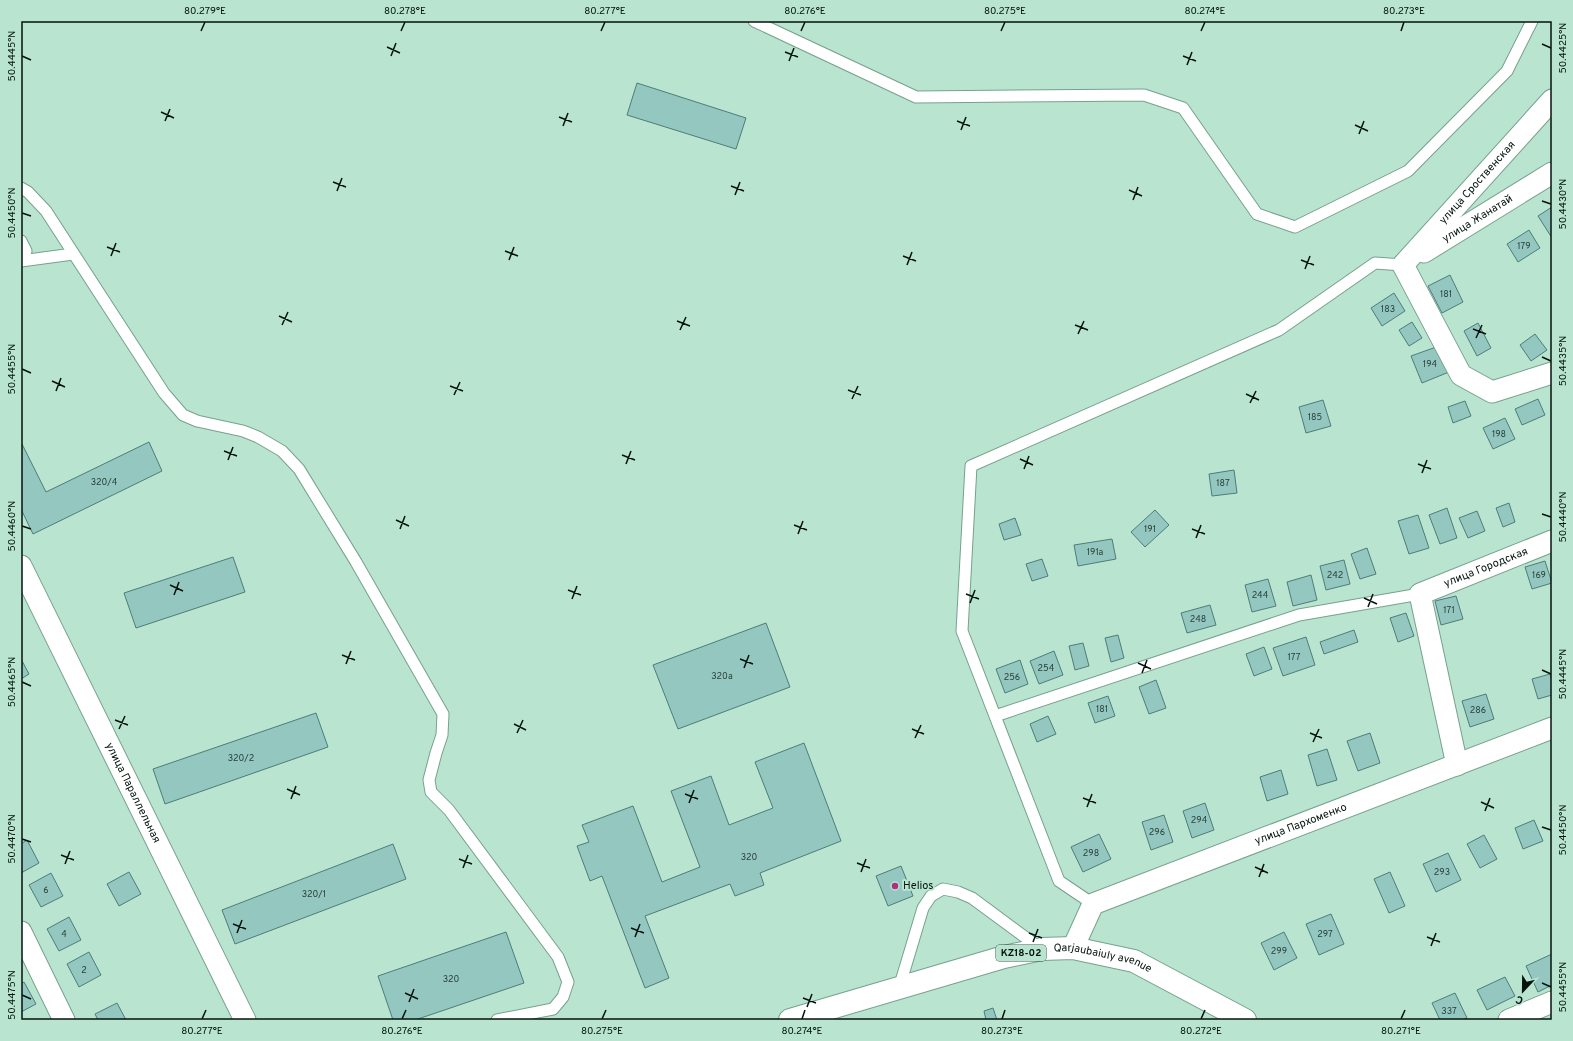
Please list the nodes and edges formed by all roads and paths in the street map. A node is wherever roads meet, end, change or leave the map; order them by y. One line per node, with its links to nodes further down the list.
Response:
1 (754, 21): 2 (lane)
2 (1532, 21)
3 (1552, 100): 8 (street, улица Сроственская)
4 (1552, 173): 8 (street, улица Жанатай)
5 (21, 188): 7 (lane)
6 (21, 241): 7 (lane)
7 (73, 254): 25 (lane)
8 (1403, 265): 9 (street); 14 (lane)
9 (1552, 373)
10 (1552, 541): 13 (street, улица Городская)
11 (21, 566): 12 (street, улица Параллельная)
12 (27, 592): 24 (street, улица Параллельная)
13 (1420, 594): 14 (lane); 16 (street)
14 (995, 716): 17 (lane)
15 (1552, 728): 16 (street, улица Пархоменко)
16 (1457, 765): 17 (street, улица Пархоменко)
17 (1094, 904): 19 (street)
18 (21, 932): 23 (street)
19 (1073, 948): 20 (highway, Qarjaubaiuly avenue / KZ18-02); 27 (highway, Qarjaubaiuly avenue / KZ18-02)
20 (1042, 949): 21 (highway, Qarjaubaiuly avenue / KZ18-02); 21 (lane)
21 (899, 988): 26 (highway, Qarjaubaiuly avenue / KZ18-02)
22 (1552, 1002): 28 (street)
23 (64, 1020)
24 (245, 1020)
25 (497, 1020)
26 (790, 1020)
27 (1245, 1020)
28 (1509, 1020)

